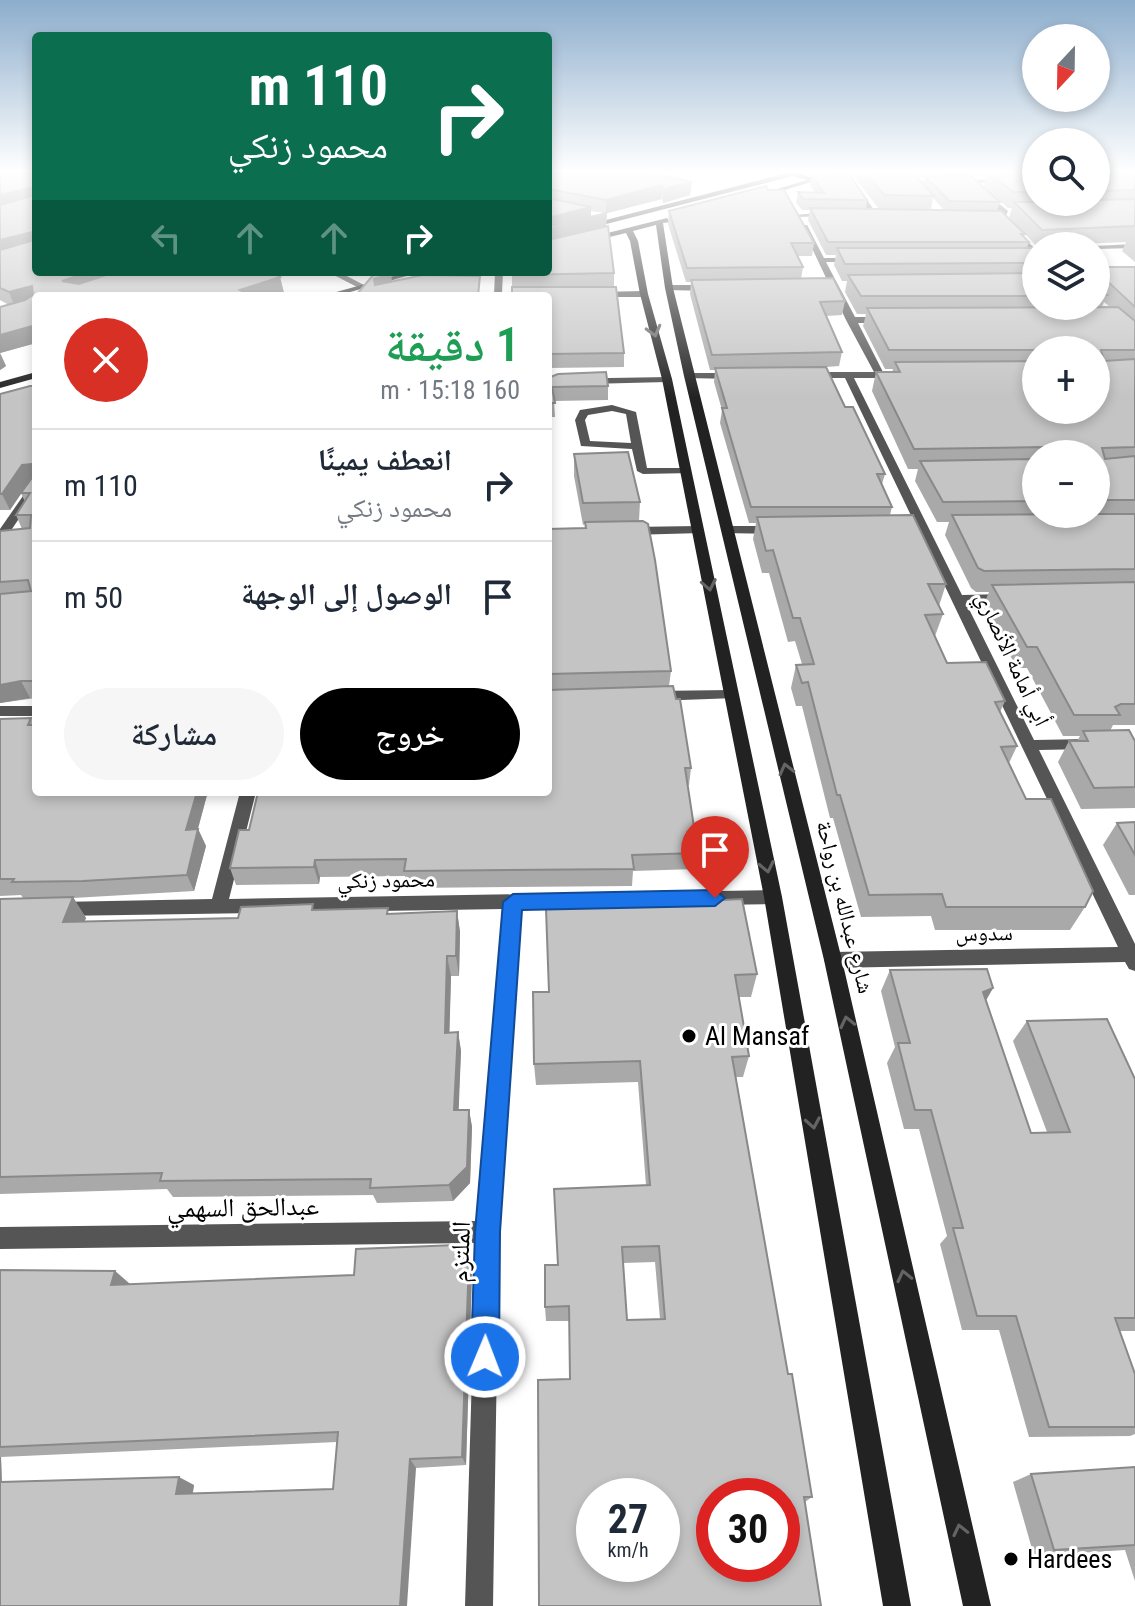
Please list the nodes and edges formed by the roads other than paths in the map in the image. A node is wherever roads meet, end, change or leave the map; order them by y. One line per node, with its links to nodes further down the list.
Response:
1 (630, 248): 17 (street)
2 (666, 248): 11 (street, شارع عبدالله بن رواحة)
3 (815, 248): 4 (street)
4 (821, 260): 5 (street); 14 (street)
5 (867, 260)
6 (341, 276): 10 (street)
7 (401, 276): 10 (street)
8 (453, 276): 9 (street)
9 (424, 284)
10 (362, 286): 16 (street)
11 (669, 288): 12 (street); 27 (street, شارع عبدالله بن رواحة)
12 (714, 288)
13 (819, 288): 14 (street)
14 (834, 288): 15 (street); 19 (street)
15 (849, 288)
16 (340, 292)
17 (644, 294): 18 (street); 28 (street, one-way to 28)
18 (585, 295)
19 (850, 320): 20 (street); 24 (street)
20 (897, 320)
21 (752, 375): 27 (street)
22 (800, 375): 23 (street)
23 (848, 375): 24 (street); 40 (street, أبي أمامة الأنصاري)
24 (880, 375): 25 (street)
25 (911, 375)
26 (32, 376): 30 (street)
27 (689, 376): 35 (street, شارع عبدالله بن رواحة)
28 (667, 379): 29 (street); 32 (street)
29 (552, 382)
30 (0, 385)
31 (638, 446): 31 (street); 32 (street)
32 (687, 471): 34 (street)
33 (32, 491): 38 (street)
34 (698, 530): 37 (street); 41 (street, one-way to 41)
35 (727, 530): 36 (street); 53 (street, شارع عبدالله بن رواحة, one-way to 35)
36 (788, 530)
37 (623, 531)
38 (4, 533)
39 (1024, 598): 40 (street)
40 (960, 599): 46 (street, أبي أمامة الأنصاري)
41 (731, 695): 42 (street); 48 (street, one-way to 48)
42 (640, 697)
43 (0, 711): 44 (street)
44 (32, 711)
45 (1105, 744): 46 (street)
46 (1029, 745): 52 (street, أبي أمامة الأنصاري)
47 (247, 796): 50 (street)
48 (773, 897): 49 (street, محمود زنكي); 57 (street, one-way to 57)
49 (513, 902): 50 (street, محمود زنكي); 54 (street, الملتزم)
50 (219, 906): 51 (street, محمود زنكي)
51 (47, 909)
52 (1134, 957): 53 (street, سدوس)
53 (833, 960): 58 (street, شارع عبدالله بن رواحة, one-way to 53)
54 (488, 1232): 55 (street, عبدالحق السهمي); 56 (street, الملتزم)
55 (0, 1238)
56 (479, 1606)
57 (897, 1606)
58 (977, 1606)

